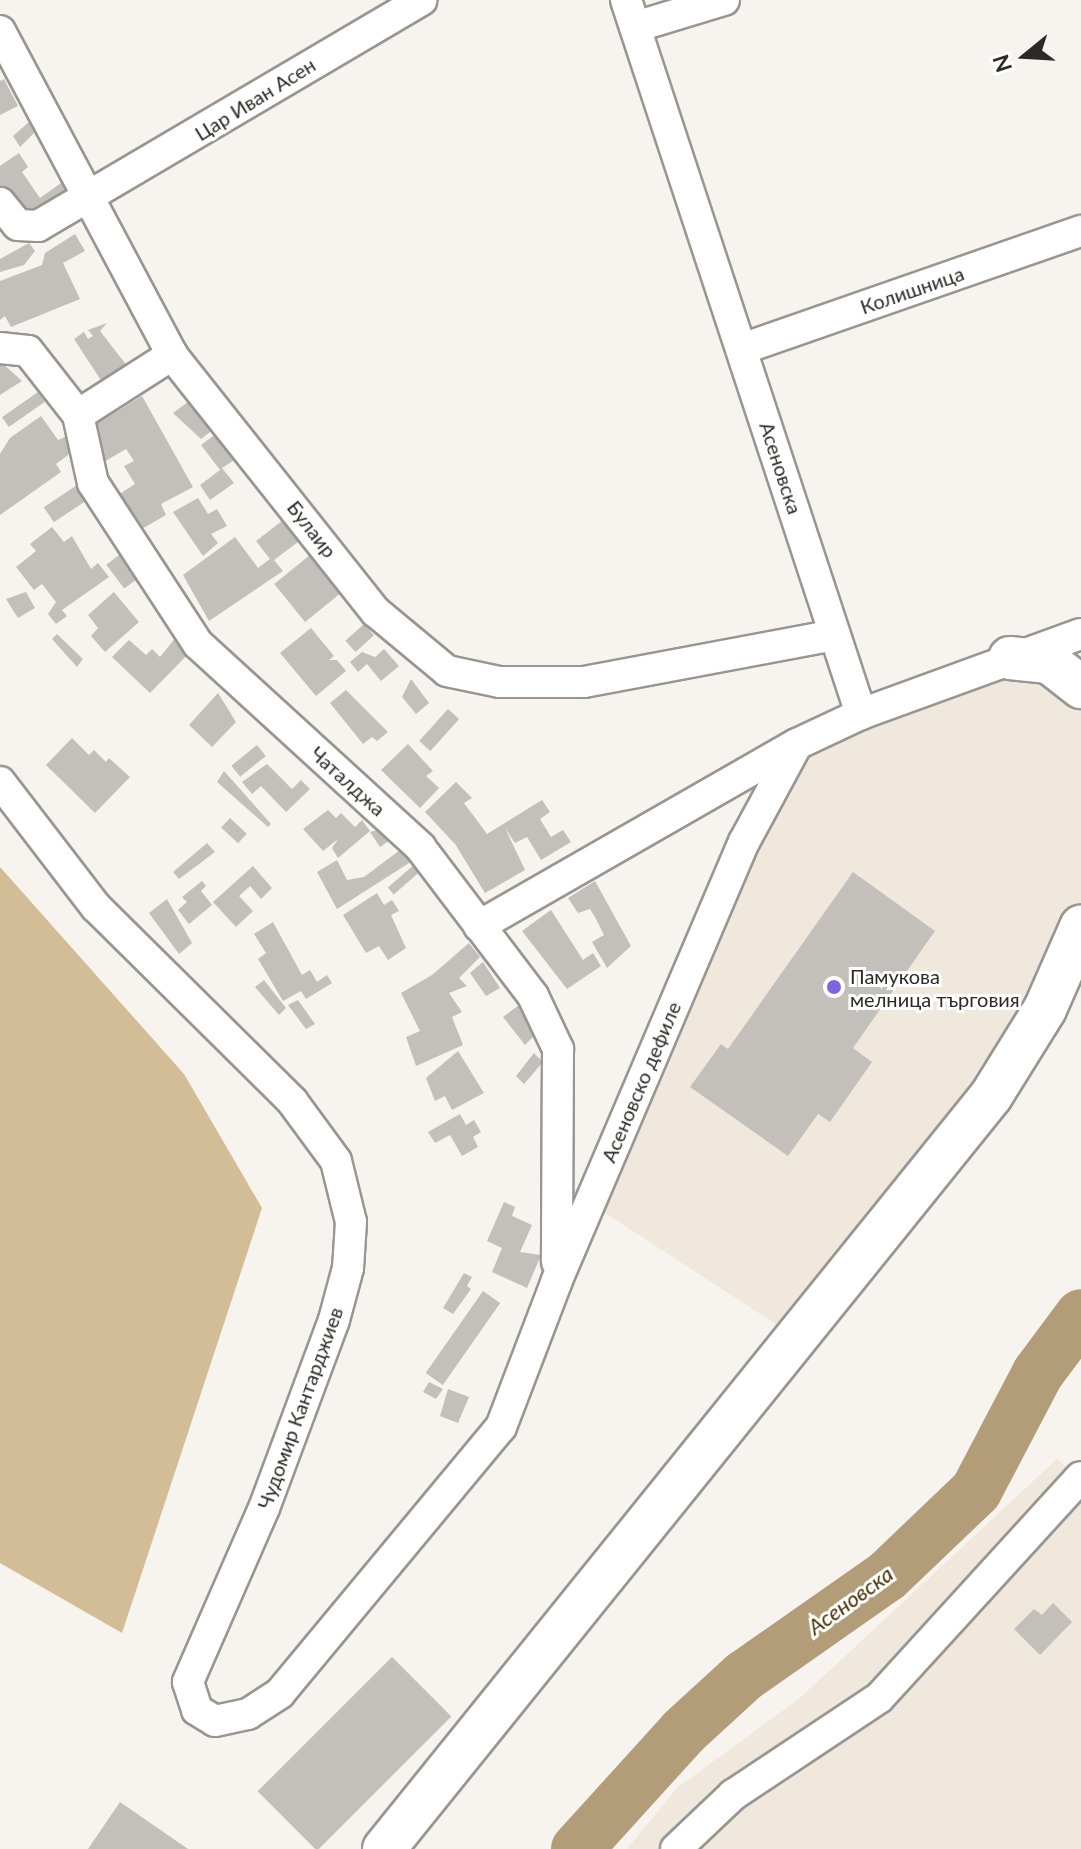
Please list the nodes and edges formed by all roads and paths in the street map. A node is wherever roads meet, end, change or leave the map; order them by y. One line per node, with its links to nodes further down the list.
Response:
1 (421, 0): 5 (street, Цар Иван Асен)
2 (724, 0): 3 (street)
3 (630, 13): 9 (street, Асеновска)
4 (0, 31): 5 (street, Булаир)
5 (90, 200): 6 (street, Цар Иван Асен); 10 (street, Булаир)
6 (0, 203)
7 (1081, 231): 9 (street, Колишница)
8 (0, 348): 11 (street, Чаталджа)
9 (742, 349): 13 (street, Асеновска)
10 (172, 355): 11 (street); 13 (street, Булаир)
11 (78, 415): 19 (street, Чаталджа)
12 (1081, 634): 14 (street)
13 (835, 635): 16 (street, Асеновска)
14 (1010, 658): 15 (main road); 16 (street)
15 (1081, 687)
16 (861, 714): 17 (street)
17 (797, 744): 19 (street); 21 (street, Асеновско дефиле)
18 (0, 782): 22 (street, Чудомир Кантарджиев)
19 (479, 926): 21 (street, Чаталджа)
20 (1081, 927): 24 (main road)
21 (557, 1280): 22 (street, Асеновско дефиле)
22 (501, 1427)
23 (1081, 1477): 25 (street)
24 (384, 1849)
25 (676, 1849)

